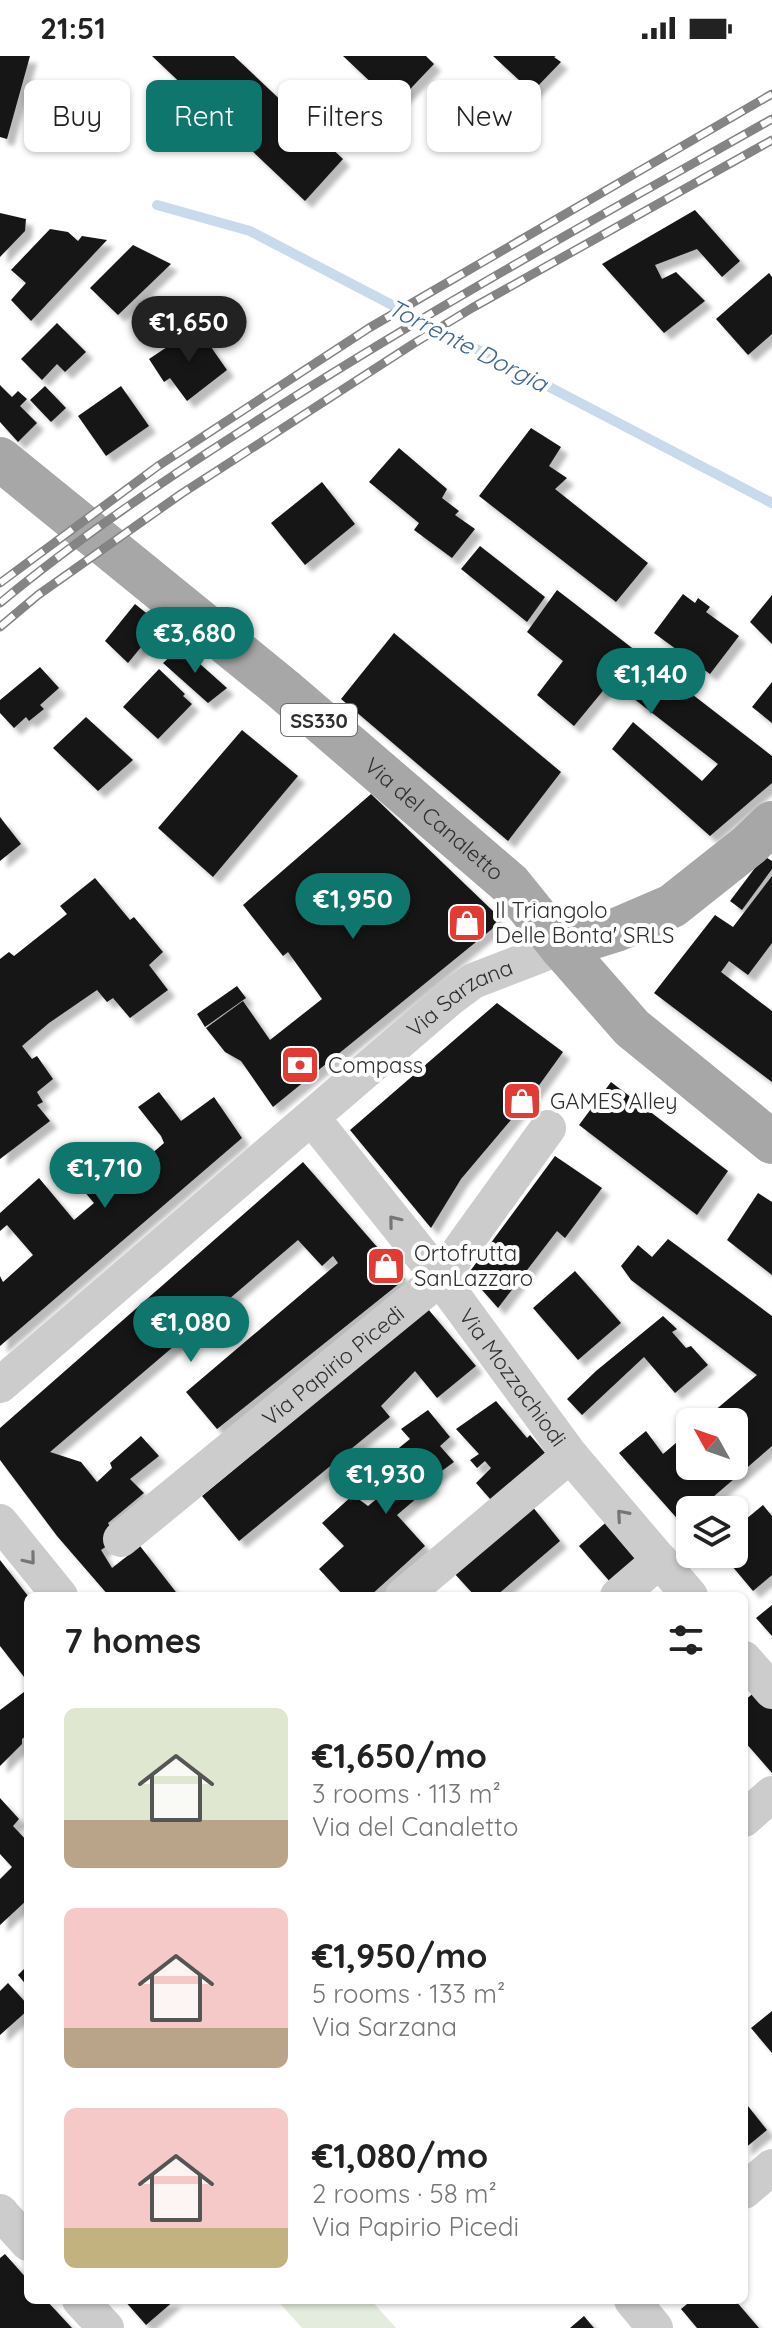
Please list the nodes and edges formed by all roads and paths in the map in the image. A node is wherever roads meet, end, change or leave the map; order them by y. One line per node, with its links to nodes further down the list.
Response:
1 (0, 459): 3 (main road, Via del Canaletto / SS330)
2 (772, 823): 3 (main road, Via Sarzana)
3 (561, 947): 4 (street, Via Sarzana); 6 (main road, Via del Canaletto)
4 (312, 1118): 7 (street, Via Mozzachiodi, one-way to 4); 8 (street, Via Sarzana)
5 (548, 1128): 7 (street, Via Papirio Picedi)
6 (772, 1142)
7 (440, 1278): 9 (street, Via Mozzachiodi); 11 (street, Via Papirio Picedi)
8 (0, 1385)
9 (570, 1455): 12 (street, Via Mozzachiodi, one-way to 9); 14 (street)
10 (0, 1522): 13 (street, one-way to 13)
11 (121, 1539)
12 (660, 1560): 15 (street); 16 (street, Via Mozzachiodi)
13 (57, 1592)
14 (408, 1592)
15 (623, 1592)
16 (687, 1592)
17 (748, 1664): 18 (street)
18 (772, 1691)
19 (772, 1794): 20 (street)
20 (748, 1815)
21 (772, 2167): 22 (street)
22 (748, 2188)
23 (0, 2212): 24 (street)
24 (24, 2239)
25 (84, 2304): 27 (street)
26 (635, 2304): 28 (street)
27 (106, 2328)
28 (655, 2328)

